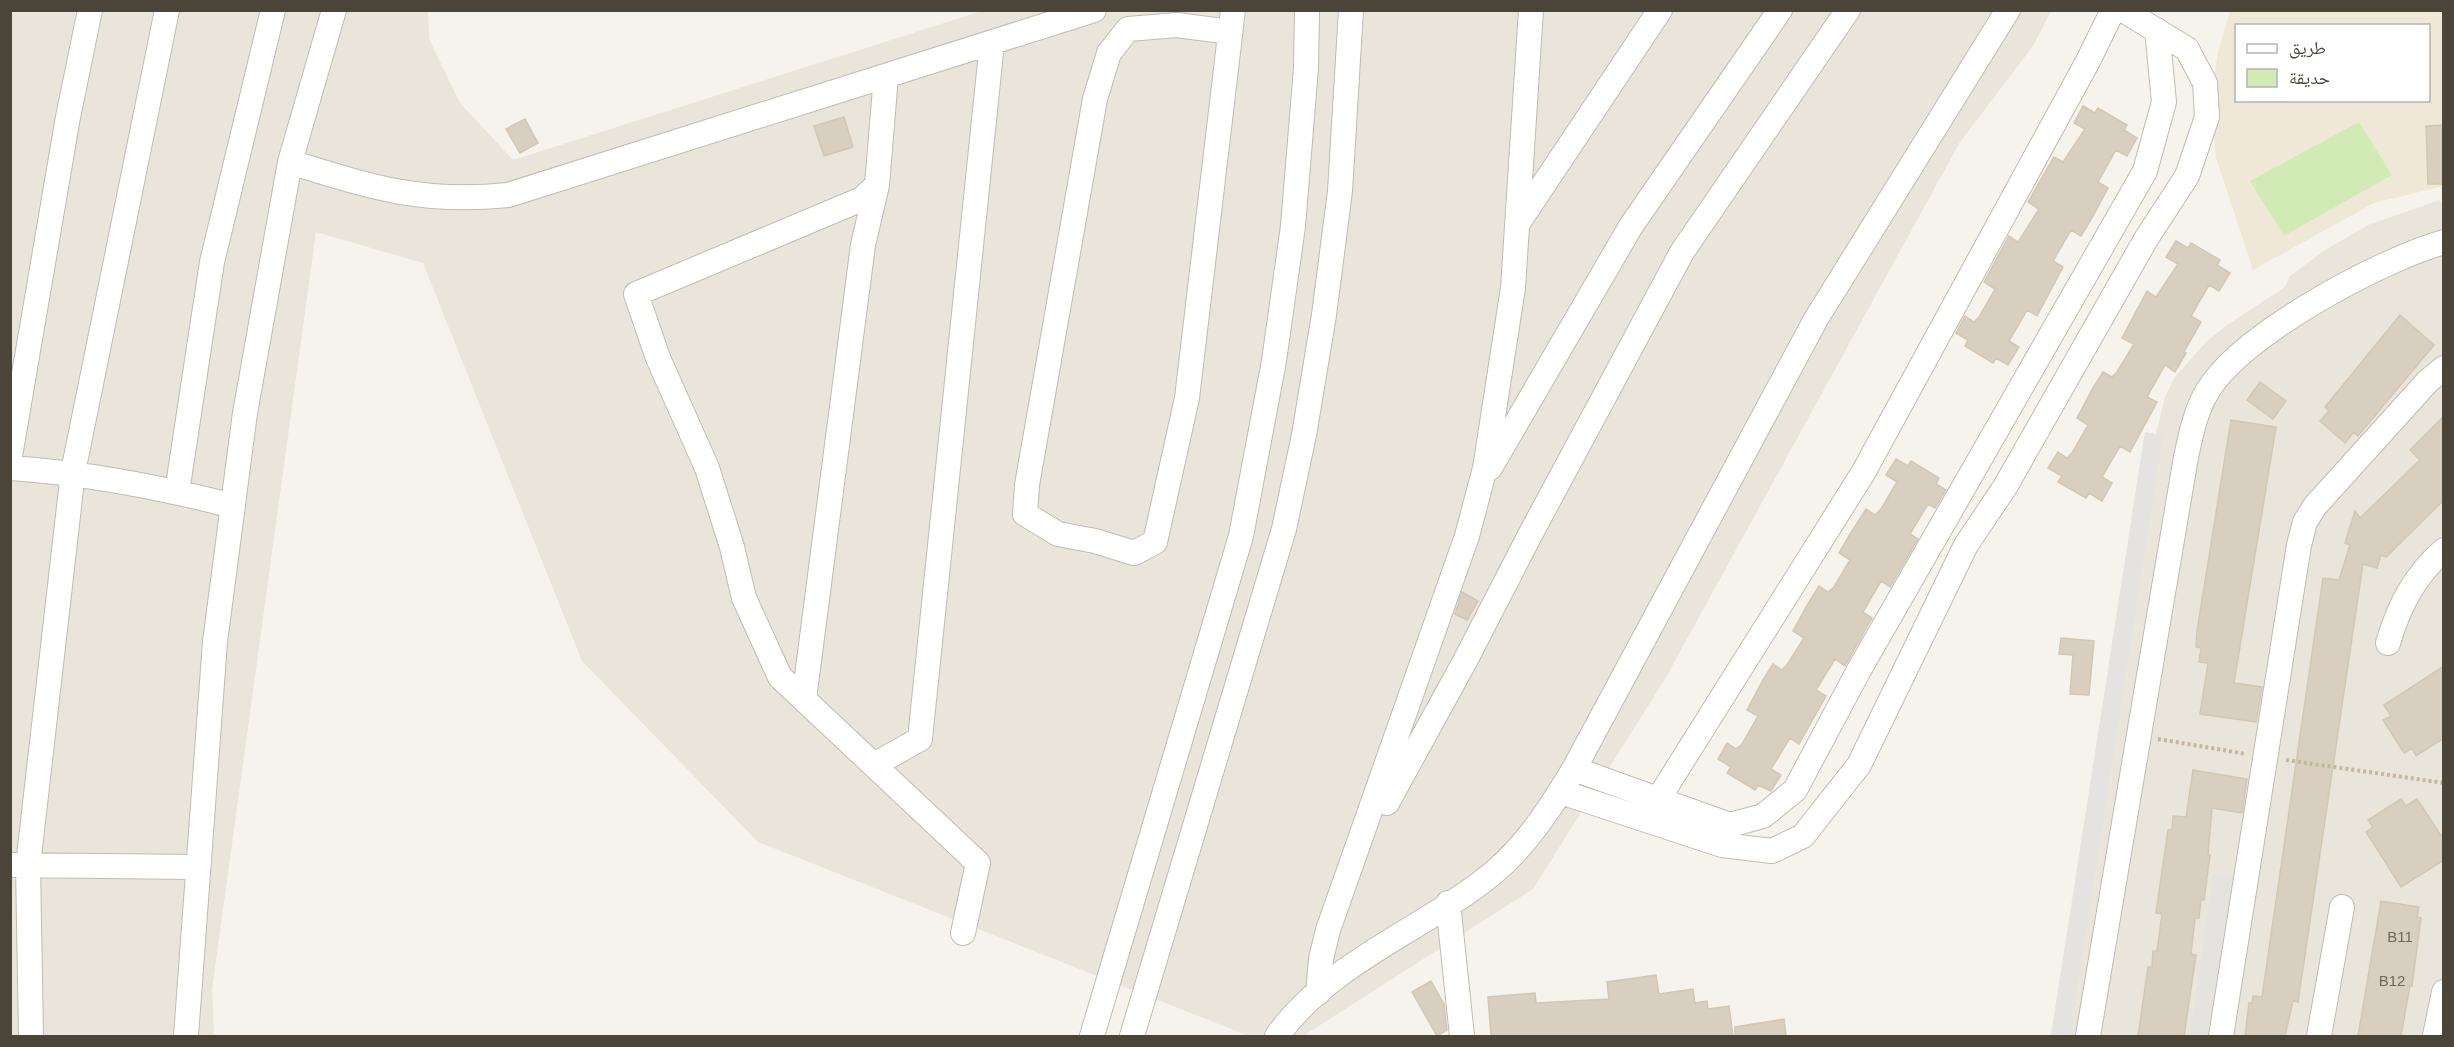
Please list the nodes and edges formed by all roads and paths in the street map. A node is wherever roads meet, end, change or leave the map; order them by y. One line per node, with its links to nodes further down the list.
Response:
1 (90, 10): 24 (street)
2 (167, 10): 26 (street)
3 (273, 10): 28 (street)
4 (334, 10): 19 (street)
5 (1094, 10): 17 (street)
6 (1307, 10): 50 (street)
7 (1351, 10): 51 (street)
8 (1531, 10): 21 (street)
9 (1659, 10): 21 (street)
10 (1780, 10): 27 (street)
11 (1848, 10): 42 (street)
12 (2008, 10): 36 (street)
13 (2113, 10): 39 (street)
14 (2123, 10): 16 (street)
15 (1232, 21): 15 (street)
16 (2157, 30): 38 (street); 39 (street)
17 (992, 43): 18 (street); 35 (street)
18 (886, 76): 19 (street); 20 (street)
19 (290, 162): 29 (street)
20 (877, 185): 32 (street); 32 (street)
21 (1517, 224): 27 (street)
22 (2444, 242): 33 (street)
23 (2444, 368): 34 (street)
24 (10, 456)
25 (10, 468): 26 (street)
26 (73, 472): 28 (street); 40 (street)
27 (1480, 486): 42 (street)
28 (177, 492): 29 (street)
29 (233, 506): 41 (street)
30 (2444, 550): 31 (street)
31 (2388, 643)
32 (804, 699): 35 (street)
33 (2137, 735): 34 (path); 54 (street)
34 (2266, 757): 37 (path); 55 (street)
35 (874, 765): 45 (street)
36 (1574, 770): 38 (street); 39 (street)
37 (2444, 783)
38 (1561, 792): 43 (street)
39 (1658, 801)
40 (19, 865): 41 (street); 48 (street)
41 (197, 867): 49 (street)
42 (1347, 878): 47 (street)
43 (1448, 903): 47 (street); 53 (street)
44 (2342, 907): 56 (street)
45 (963, 933)
46 (2444, 992): 57 (street)
47 (1318, 993): 52 (street)
48 (31, 1036)
49 (186, 1036)
50 (1092, 1036)
51 (1132, 1036)
52 (1277, 1036)
53 (1462, 1036)
54 (2088, 1036)
55 (2221, 1036)
56 (2319, 1036)
57 (2435, 1036)

